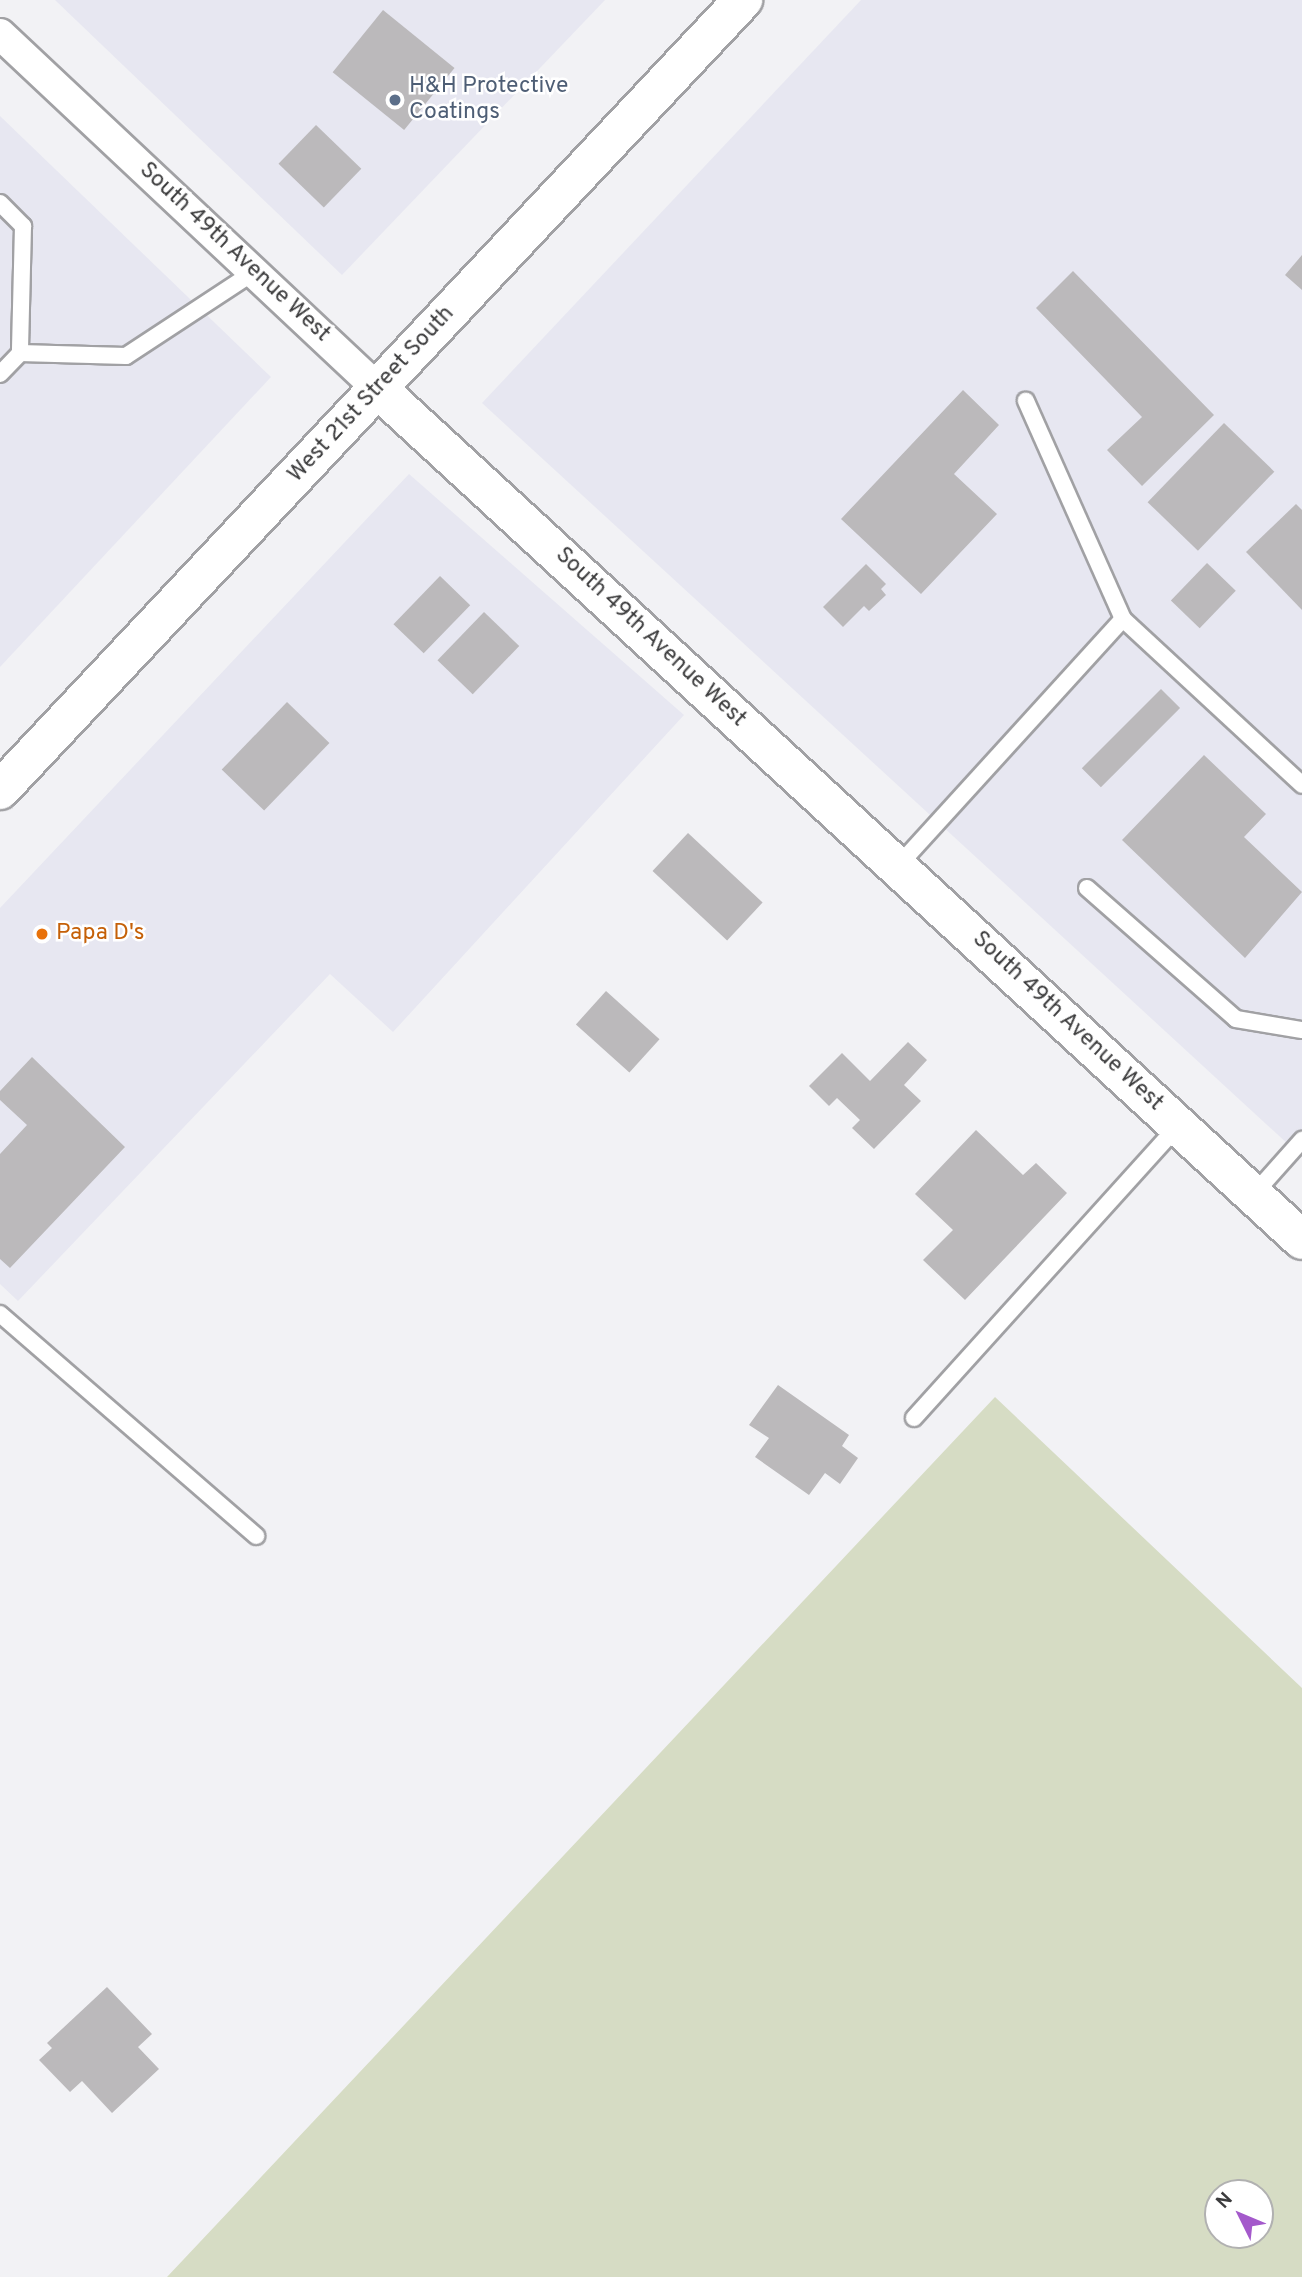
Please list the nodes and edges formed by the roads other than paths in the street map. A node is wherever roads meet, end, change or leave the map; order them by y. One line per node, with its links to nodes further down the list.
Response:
1 (743, 0): 7 (street, West 21st Street South)
2 (0, 34): 4 (street, South 49th Avenue West)
3 (0, 203): 5 (lane)
4 (254, 272): 5 (lane); 7 (street, South 49th Avenue West)
5 (20, 354): 6 (lane)
6 (0, 374)
7 (378, 389): 11 (street, West 21st Street South); 12 (street, South 49th Avenue West)
8 (1026, 401): 9 (lane)
9 (1123, 619): 10 (lane); 12 (lane)
10 (1302, 785)
11 (0, 790)
12 (898, 866): 15 (street, South 49th Avenue West)
13 (1087, 888): 14 (lane)
14 (1302, 1030)
15 (1179, 1125): 17 (street, South 49th Avenue West); 20 (lane)
16 (1302, 1140): 17 (lane)
17 (1253, 1195): 18 (street, South 49th Avenue West)
18 (1302, 1240)
19 (0, 1314): 21 (lane)
20 (914, 1418)
21 (256, 1536)

